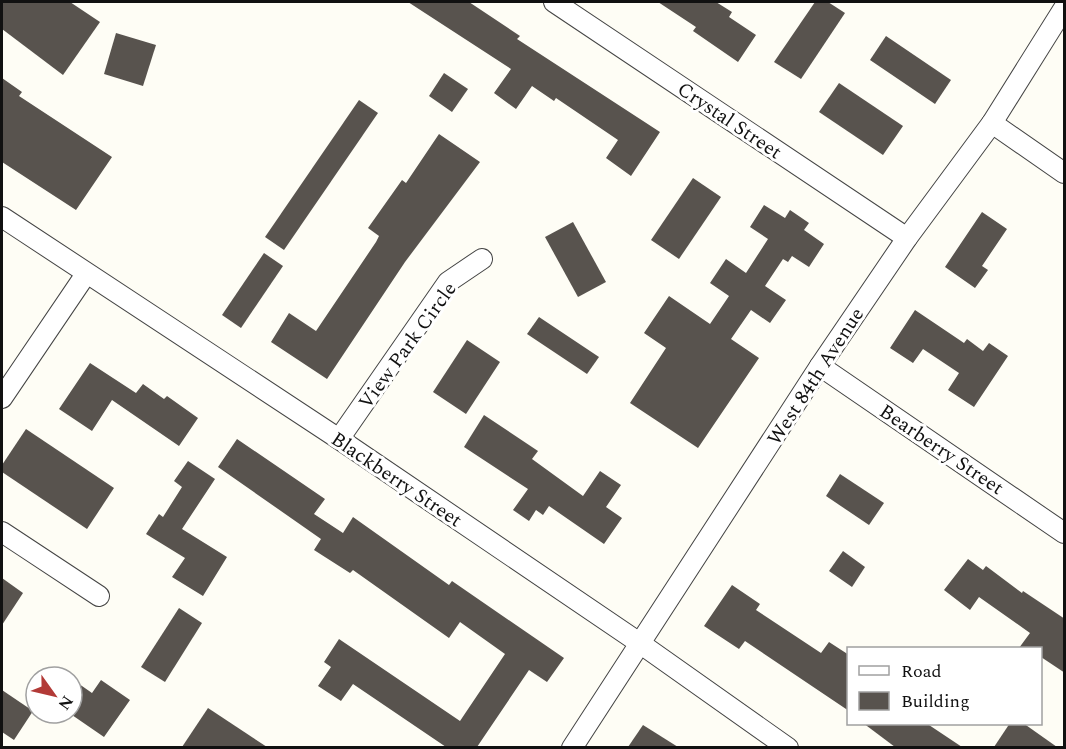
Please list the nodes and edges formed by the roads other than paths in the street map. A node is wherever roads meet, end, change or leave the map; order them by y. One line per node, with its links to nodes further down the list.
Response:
1 (554, 2): 6 (street, Crystal Street)
2 (1065, 8): 3 (street, West 84th Avenue)
3 (992, 123): 4 (street); 6 (street, West 84th Avenue)
4 (1065, 173)
5 (2, 217): 8 (street, Blackberry Street)
6 (907, 238): 9 (street, West 84th Avenue)
7 (482, 259): 11 (street, View Park Circle)
8 (86, 274): 10 (street); 11 (street, Blackberry Street)
9 (820, 366): 13 (street, Bearberry Street); 15 (street, West 84th Avenue)
10 (2, 398)
11 (339, 439): 15 (street, Blackberry Street)
12 (2, 532): 14 (street)
13 (1065, 533)
14 (99, 596)
15 (641, 644): 16 (street, West 84th Avenue); 17 (street, Blackberry Street)
16 (572, 747)
17 (788, 747)

